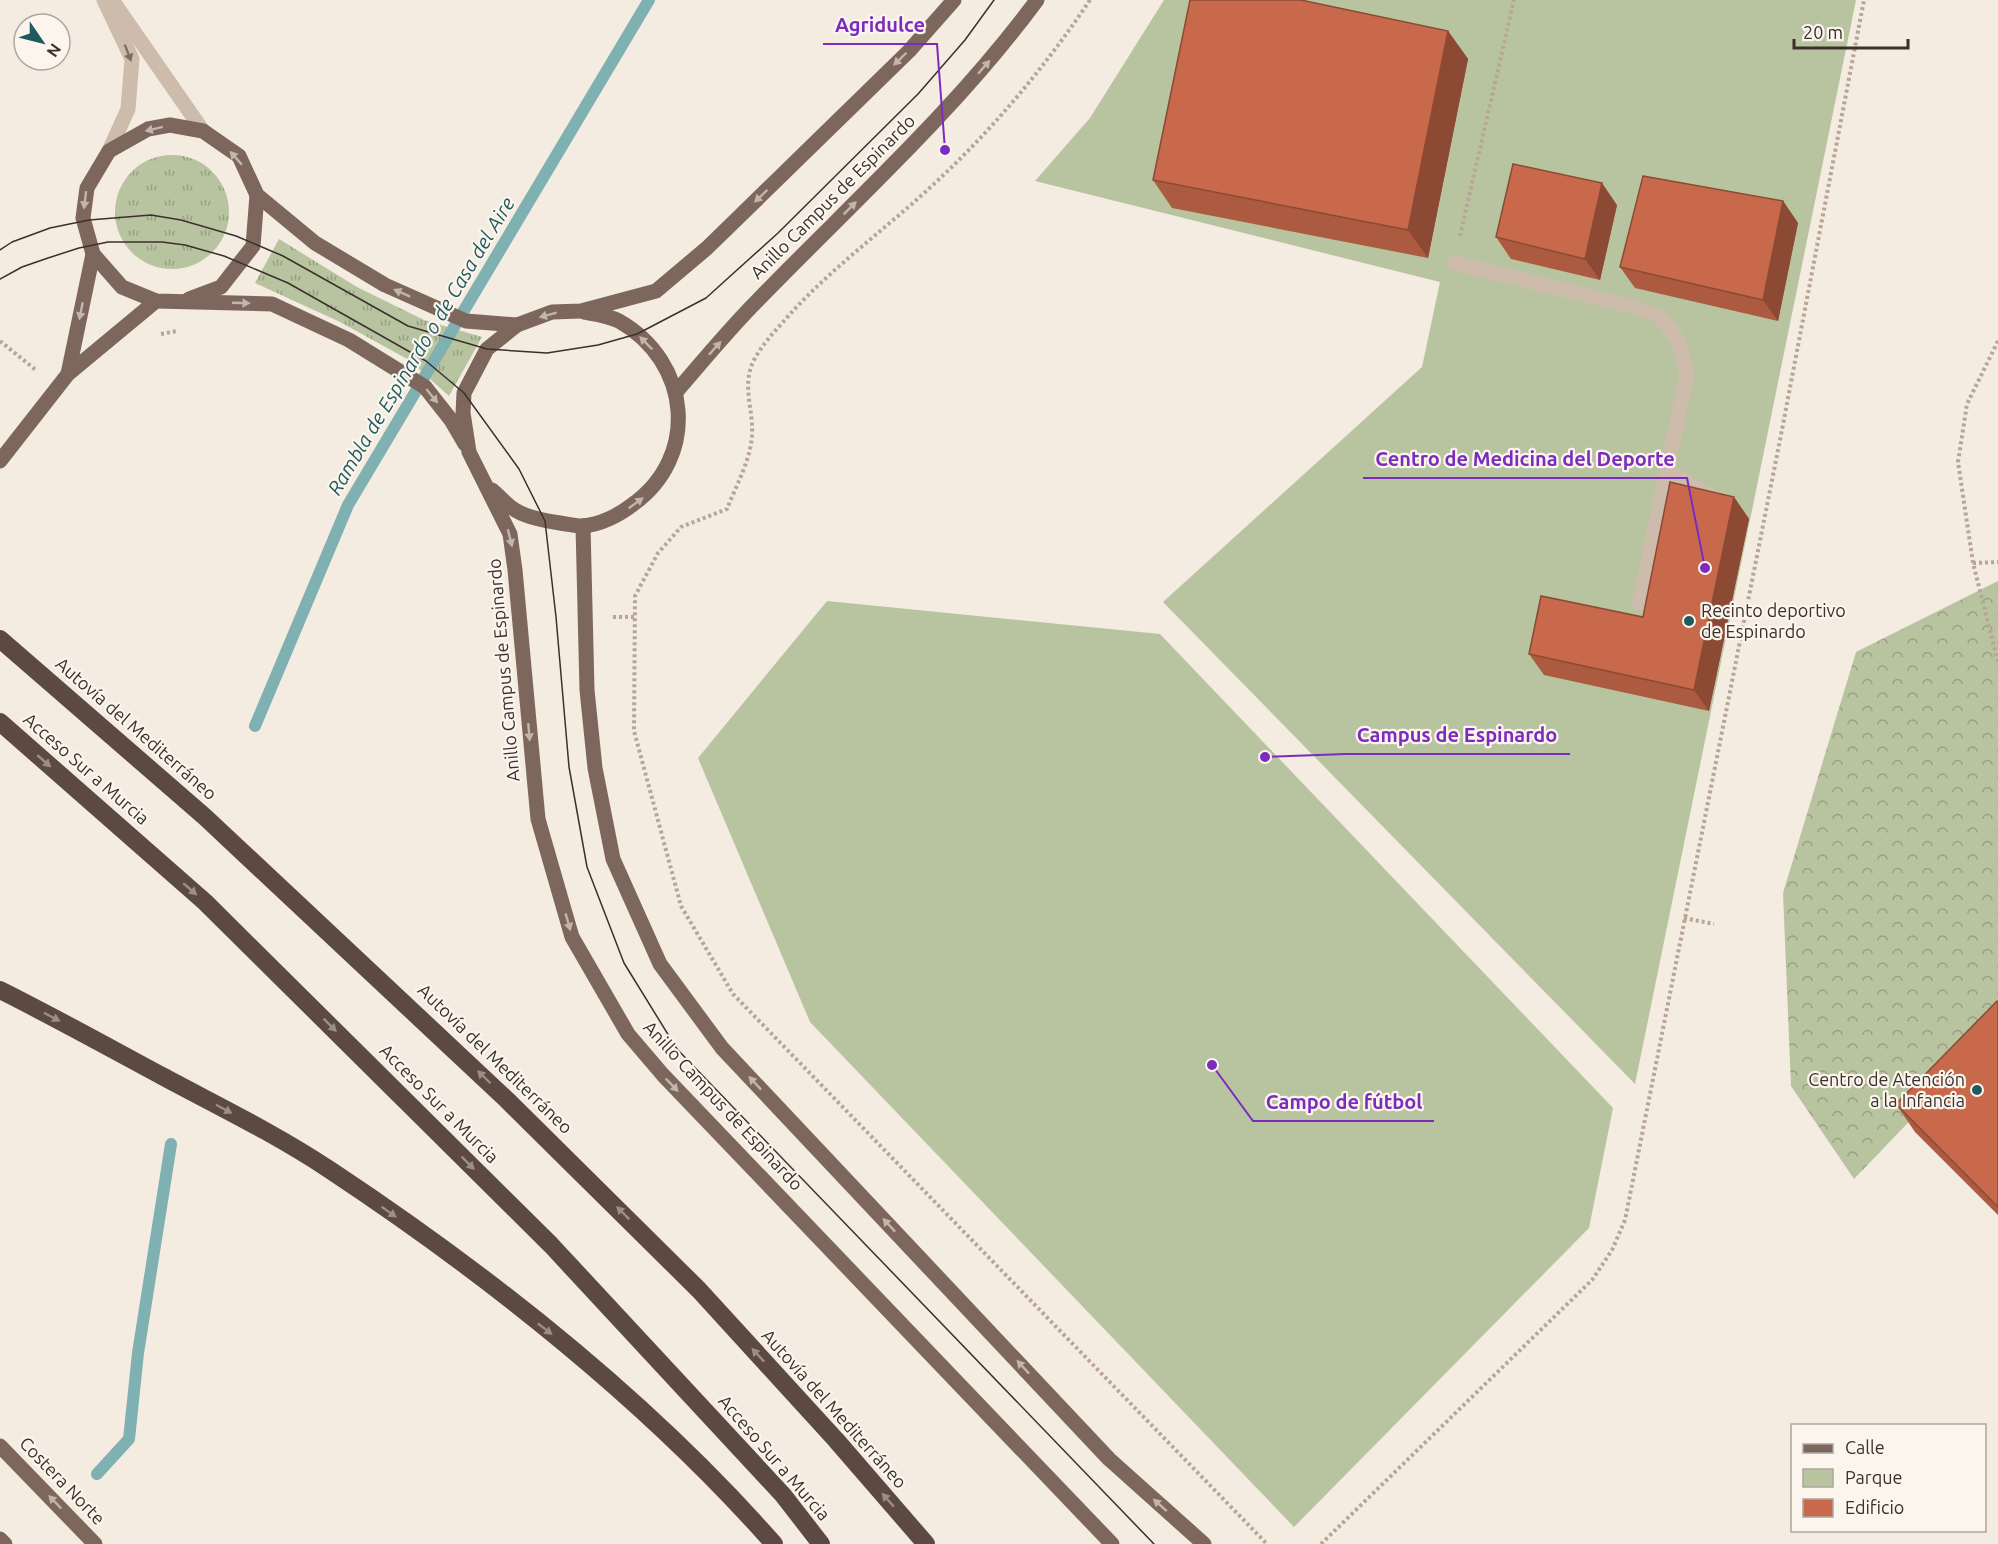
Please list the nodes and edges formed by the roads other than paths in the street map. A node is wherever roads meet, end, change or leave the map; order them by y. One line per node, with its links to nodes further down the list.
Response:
1 (104, 0): 6 (street, one-way to 6)
2 (112, 0): 5 (street)
3 (954, 0): 12 (main road, Anillo Campus de Espinardo, one-way to 12)
4 (1037, 0): 15 (main road, Anillo Campus de Espinardo, one-way to 4)
5 (203, 131): 6 (main road, one-way to 6); 7 (main road, one-way to 5)
6 (109, 151): 8 (main road, one-way to 8)
7 (258, 195): 11 (main road); 13 (main road, one-way to 7)
8 (93, 254): 10 (main road); 14 (main road, one-way to 14)
9 (1454, 263): 18 (street)
10 (156, 301): 11 (main road); 14 (main road)
11 (183, 302): 16 (main road, one-way to 16)
12 (581, 311): 13 (main road, Anillo Campus de Espinardo, one-way to 13); 15 (main road, Anillo Campus de Espinardo, one-way to 12)
13 (517, 326): 16 (main road, Anillo Campus de Espinardo)
14 (68, 374): 17 (main road)
15 (676, 392): 21 (main road, Anillo Campus de Espinardo, one-way to 15)
16 (469, 452): 19 (main road, Anillo Campus de Espinardo)
17 (2, 459)
18 (1667, 470): 20 (street); 22 (street)
19 (486, 484): 21 (main road, Anillo Campus de Espinardo); 33 (main road, Anillo Campus de Espinardo, one-way to 33)
20 (1718, 500)
21 (583, 526): 34 (main road, one-way to 21)
22 (1639, 604)
23 (0, 639): 32 (highway, Autovía del Mediterráneo, one-way to 23)
24 (0, 722): 31 (highway, Acceso Sur a Murcia, one-way to 31)
25 (0, 990): 30 (highway, one-way to 30)
26 (0, 1446): 29 (main road, Costera Norte, one-way to 26)
27 (0, 1539): 28 (main road)
28 (4, 1544)
29 (95, 1544)
30 (774, 1544)
31 (821, 1544)
32 (926, 1544)
33 (1112, 1544)
34 (1204, 1544)

